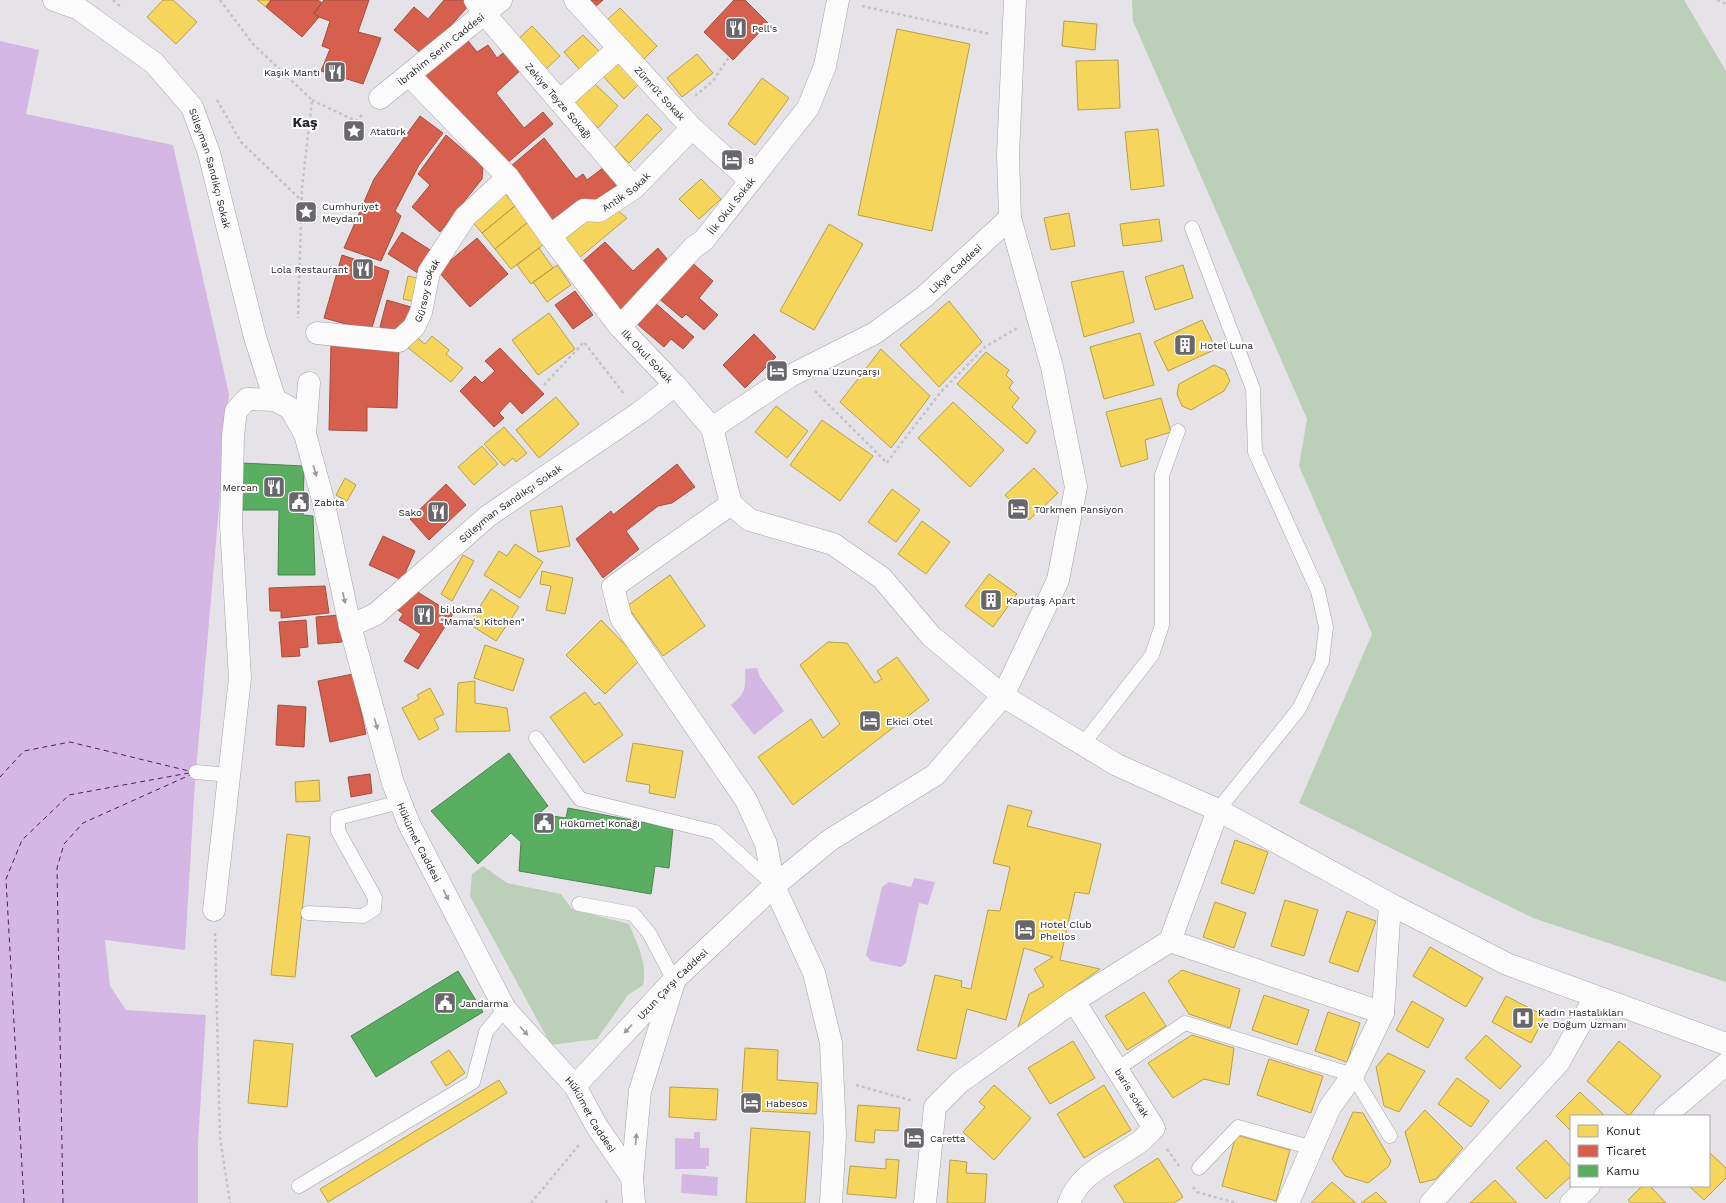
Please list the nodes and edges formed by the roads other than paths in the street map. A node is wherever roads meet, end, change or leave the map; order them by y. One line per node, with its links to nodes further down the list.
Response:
1 (54, 0): 21 (street, Süleyman Sandıkçı Sokak)
2 (575, 0): 6 (street, Zümrüt Sokak)
3 (838, 0): 12 (street, İlk Okul Sokak)
4 (1015, 0): 14 (street)
5 (487, 4): 7 (street, İbrahim Serin Caddesi); 9 (street, Zekiye Teyze Sokağı)
6 (619, 48): 9 (street); 10 (street, Zümrüt Sokak)
7 (409, 75): 8 (street, İbrahim Serin Caddesi); 11 (street, Ilk Okul Sokak)
8 (380, 98)
9 (560, 101): 13 (street, Zekiye Teyze Sokağı)
10 (692, 128): 12 (street, Zümrüt Sokak); 13 (street, Antik Sokak)
11 (508, 178): 16 (street, Ilk Okul Sokak); 18 (street, Gürsoy Sokak)
12 (751, 181): 17 (street, İlk Okul Sokak)
13 (634, 188): 16 (street, Antik Sokak)
14 (1010, 218): 22 (street, Likya Caddesi); 27 (street, Uzun Çarşı Caddesi)
15 (1192, 228): 33 (lane)
16 (550, 236): 17 (street, Ilk Okul Sokak)
17 (620, 327): 20 (street, Ilk Okul Sokak)
18 (317, 333)
19 (309, 382): 24 (street)
20 (675, 385): 22 (street, Ilk Okul Sokak); 26 (street, Süleyman Sandıkçı Sokak)
21 (275, 400): 24 (street); 31 (street)
22 (712, 428): 25 (street)
23 (1178, 431): 29 (lane)
24 (305, 434): 26 (street, Hükümet Caddesi, one-way to 26)
25 (731, 504): 27 (street); 34 (street)
26 (350, 626): 32 (street, Hükümet Caddesi, one-way to 32)
27 (1003, 696): 29 (street); 34 (street, Uzun Çarşı Caddesi)
28 (536, 738): 34 (lane)
29 (1083, 744): 33 (street)
30 (196, 772): 31 (lane)
31 (229, 775): 37 (street)
32 (400, 802): 38 (lane); 43 (street, Hükümet Caddesi, one-way to 43)
33 (1218, 810): 36 (street); 39 (street)
34 (774, 886): 40 (street, Uzun Çarşı Caddesi); 58 (street)
35 (578, 904): 40 (lane)
36 (1390, 904): 41 (street); 44 (street)
37 (214, 910)
38 (308, 913)
39 (1170, 941): 42 (street); 44 (street)
40 (674, 980): 49 (street, Uzun Çarşı Caddesi, one-way to 49); 54 (street, one-way to 40)
41 (1595, 997): 45 (street); 62 (street)
42 (1074, 1001): 47 (street, baris sokak); 59 (street)
43 (505, 1008): 49 (street, Hükümet Caddesi, one-way to 49); 55 (lane)
44 (1383, 1013): 48 (street)
45 (1726, 1044)
46 (1726, 1064): 50 (street)
47 (1117, 1069): 48 (lane); 60 (street, baris sokak)
48 (1353, 1075): 51 (lane); 52 (street)
49 (575, 1086): 54 (street, Hükümet Caddesi)
50 (1666, 1115)
51 (1390, 1136)
52 (1313, 1148): 53 (lane); 61 (street)
53 (1200, 1168)
54 (632, 1178): 57 (street, Hükümet Caddesi)
55 (299, 1186)
56 (1588, 1187): 63 (street)
57 (634, 1203)
58 (831, 1203)
59 (924, 1203)
60 (1069, 1203)
61 (1288, 1203)
62 (1431, 1203)
63 (1571, 1203)

